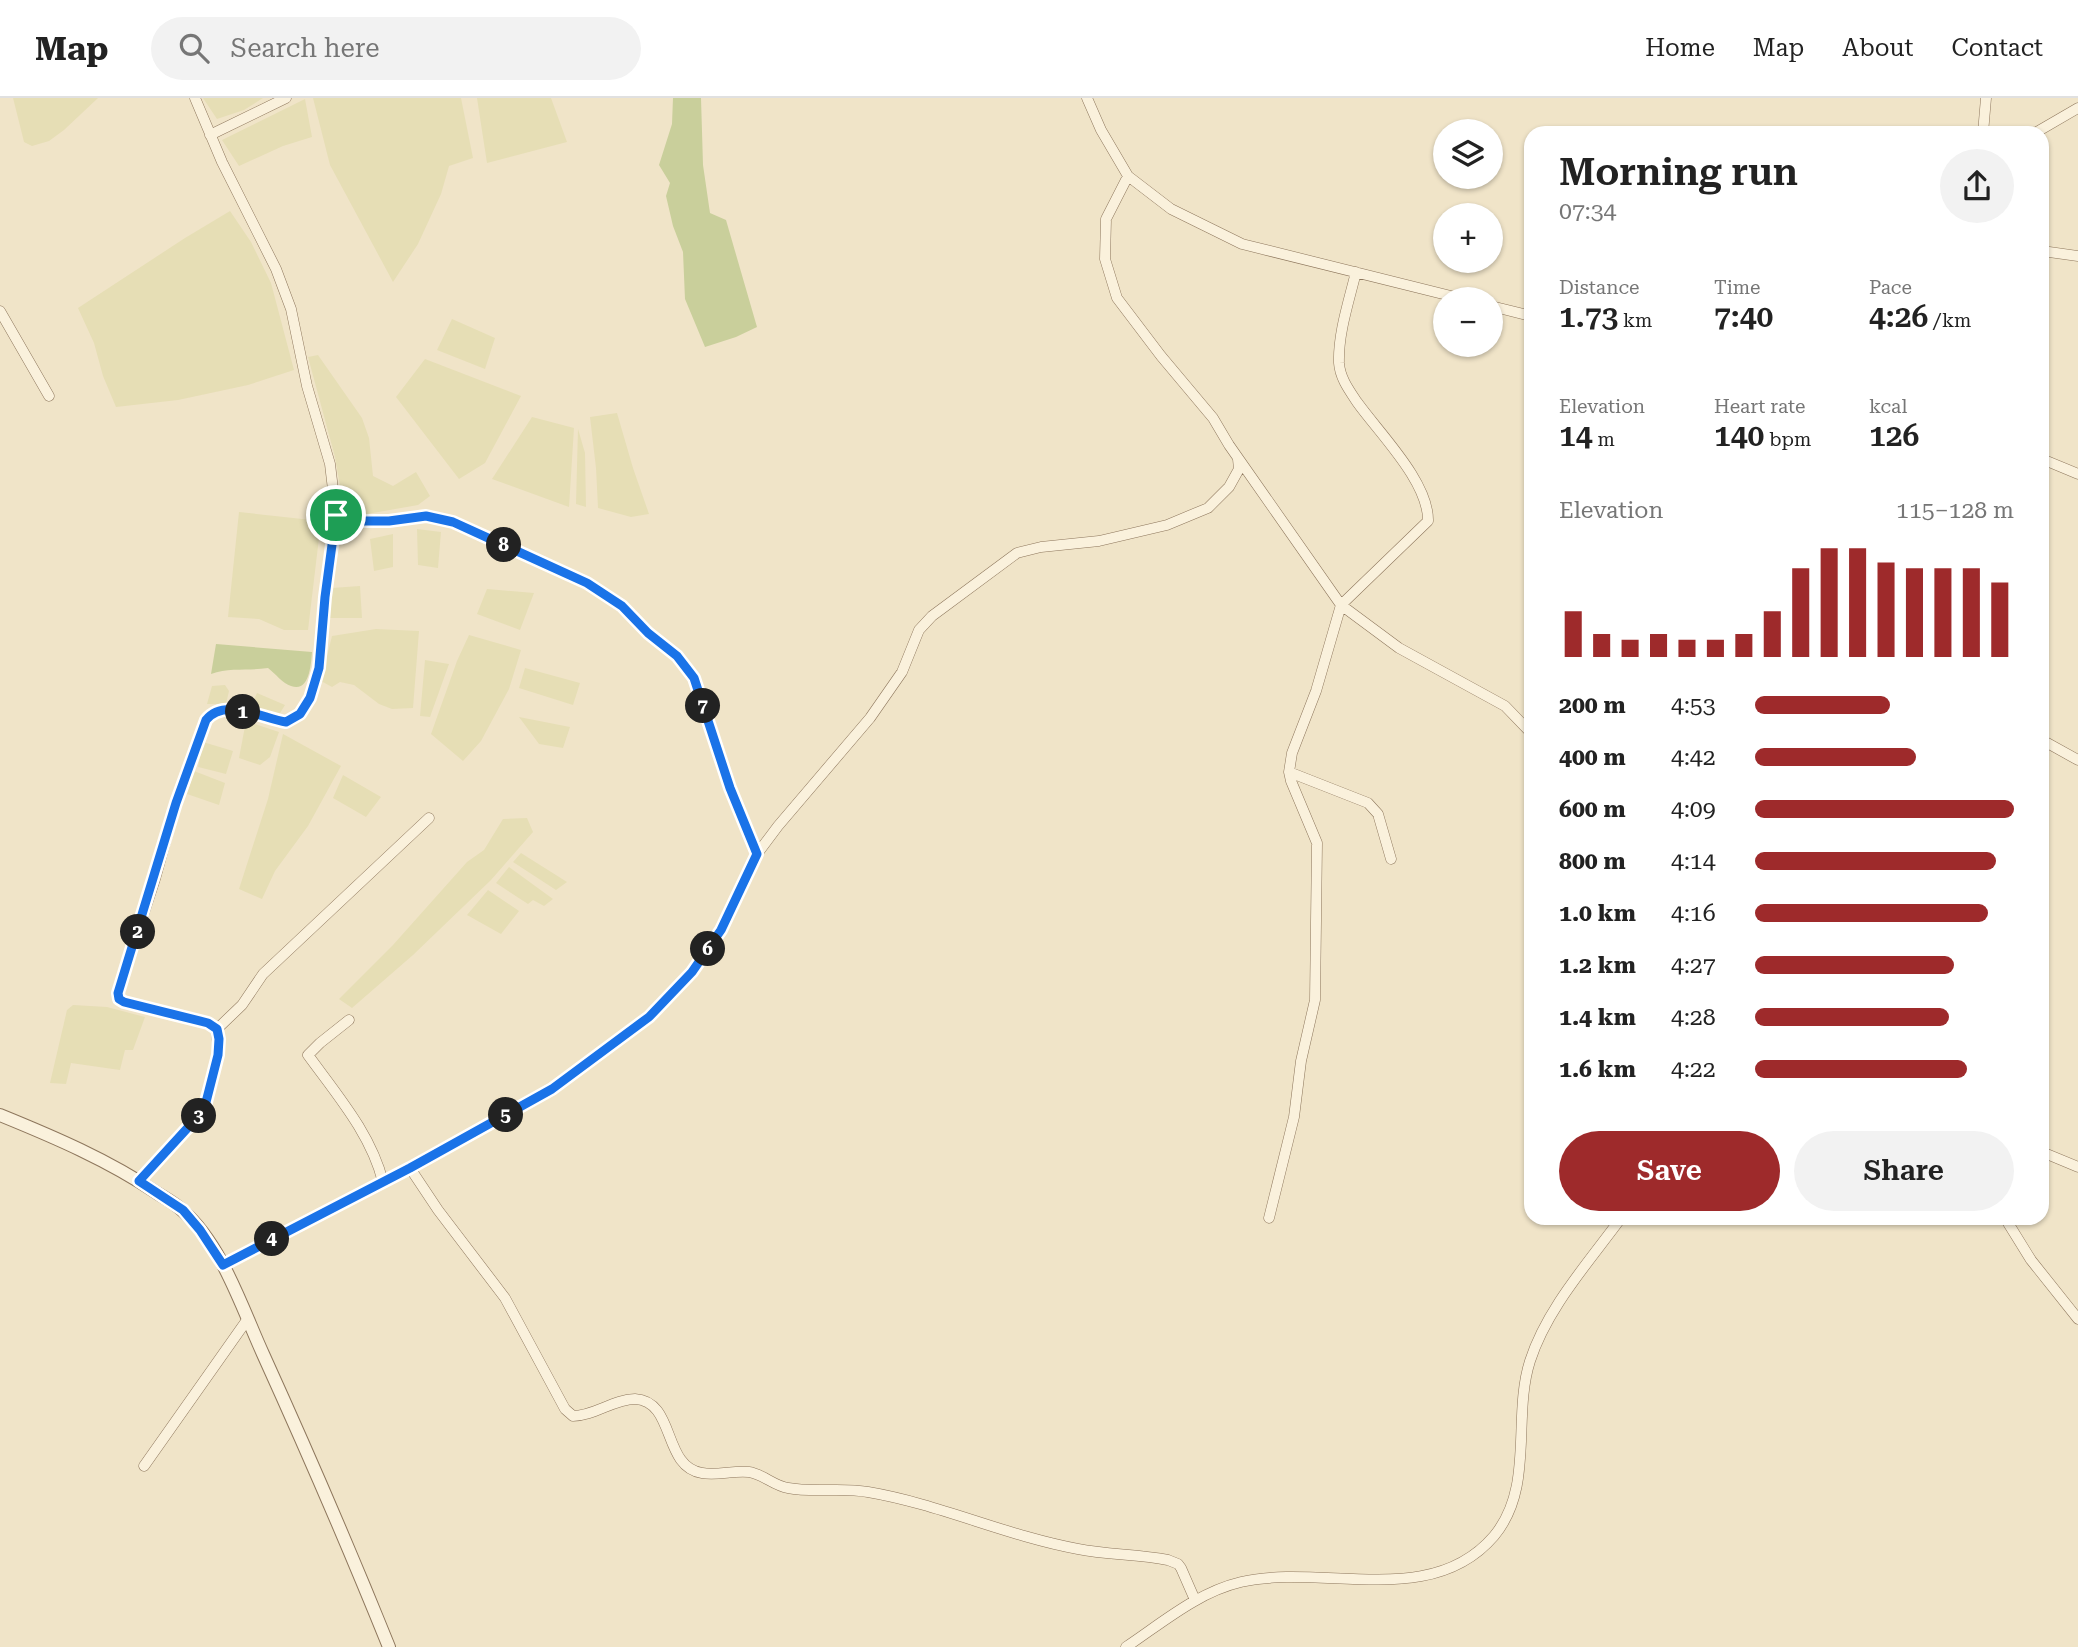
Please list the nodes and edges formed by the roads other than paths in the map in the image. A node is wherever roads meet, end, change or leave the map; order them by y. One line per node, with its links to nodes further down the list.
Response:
1 (195, 98): 8 (street)
2 (286, 98): 8 (street)
3 (1087, 98): 9 (street)
4 (1986, 98): 6 (street)
5 (2078, 108): 7 (street)
6 (1984, 126)
7 (2047, 126)
8 (210, 135): 21 (street)
9 (1128, 176): 12 (street); 18 (street)
10 (2049, 252): 11 (street)
11 (2078, 256)
12 (1356, 272): 13 (street); 22 (street)
13 (1433, 291)
14 (1503, 309): 16 (street)
15 (0, 311): 17 (street)
16 (1524, 314)
17 (49, 396)
18 (1238, 459): 22 (street); 28 (street)
19 (2049, 462): 20 (street)
20 (2078, 474)
21 (336, 515): 28 (street); 31 (street)
22 (1341, 605): 23 (street); 26 (street)
23 (1524, 726)
24 (2049, 744): 25 (street)
25 (2078, 760)
26 (1289, 772): 29 (street); 38 (street)
27 (429, 817): 31 (street)
28 (757, 854): 35 (street)
29 (1391, 859)
30 (349, 1020): 37 (street)
31 (217, 1029): 36 (street)
32 (0, 1115): 36 (street)
33 (2049, 1155): 34 (street)
34 (2078, 1167)
35 (410, 1168): 37 (street); 45 (street)
36 (139, 1181): 41 (street)
37 (383, 1182): 41 (street)
38 (1269, 1218)
39 (1616, 1225): 45 (street)
40 (2009, 1225): 42 (street)
41 (223, 1265): 43 (street)
42 (2078, 1319)
43 (247, 1320): 44 (street); 46 (street)
44 (145, 1466)
45 (1195, 1600): 47 (street)
46 (389, 1647)
47 (1126, 1647)

